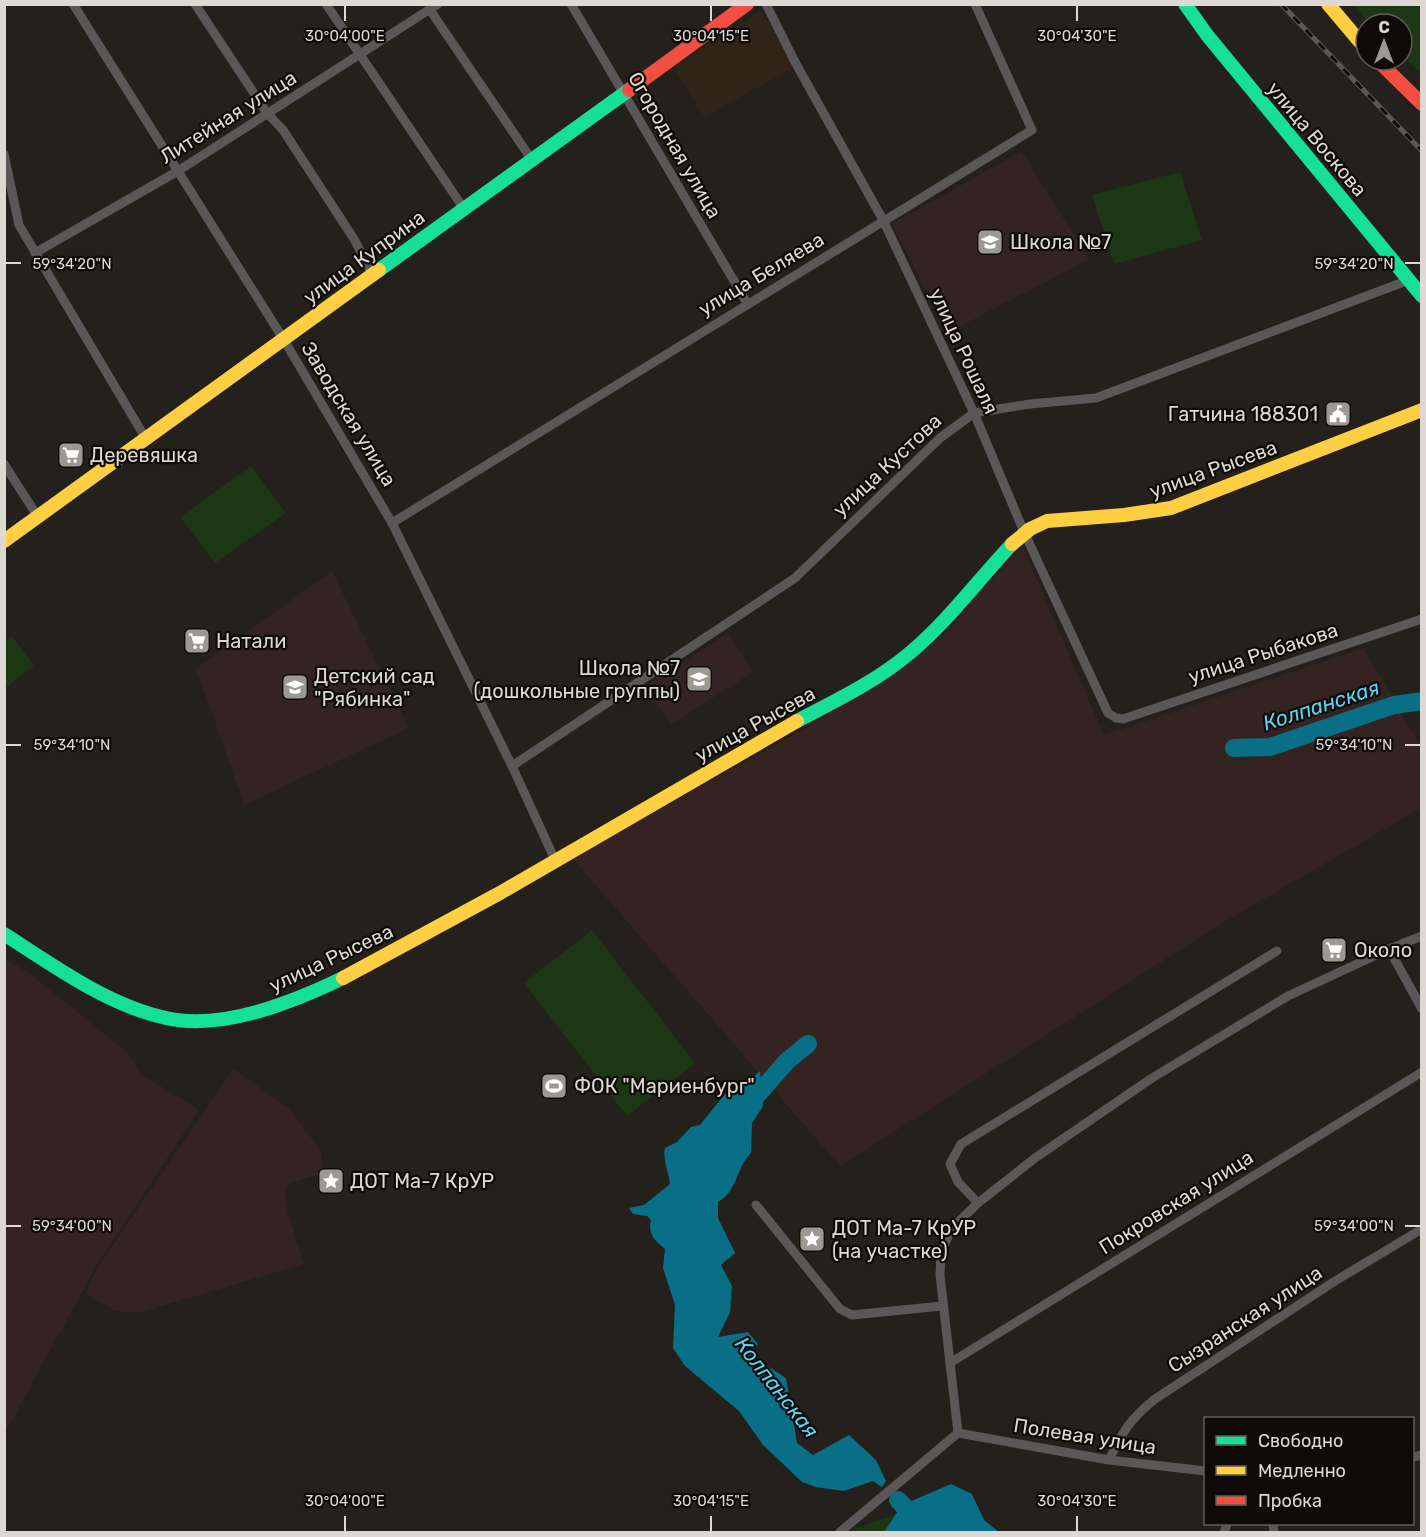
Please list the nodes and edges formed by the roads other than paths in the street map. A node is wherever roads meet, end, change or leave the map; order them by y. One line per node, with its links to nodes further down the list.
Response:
1 (73, 4): 19 (street, Заводская улица)
2 (195, 4): 16 (street)
3 (326, 4): 12 (street)
4 (571, 4): 14 (street, Огородная улица)
5 (747, 4): 14 (main road, улица Куприна)
6 (766, 4): 21 (street, улица Рошаля)
7 (975, 4): 21 (street, улица Беляева)
8 (1185, 4): 24 (main road, улица Воскова)
9 (1329, 4): 11 (main road)
10 (434, 7): 12 (street, Литейная улица); 18 (street)
11 (1354, 34)
12 (359, 56): 16 (street, Литейная улица); 20 (street)
13 (1389, 72): 15 (main road)
14 (625, 93): 18 (main road, улица Куприна); 26 (street, Огородная улица)
15 (1422, 104)
16 (267, 113): 19 (street, Литейная улица); 23 (street)
17 (4, 154): 22 (street)
18 (532, 160): 20 (main road, улица Куприна)
19 (177, 171): 22 (street, Литейная улица); 27 (street, Заводская улица)
20 (464, 209): 23 (main road, улица Куприна)
21 (883, 220): 26 (street, улица Беляева); 29 (street, улица Рошаля)
22 (35, 254): 30 (street)
23 (373, 275): 27 (main road, улица Куприна)
24 (1408, 280): 25 (main road, улица Воскова); 29 (street, улица Кустова)
25 (1422, 296)
26 (747, 303): 33 (street, улица Беляева)
27 (284, 340): 30 (main road, улица Куприна); 33 (street, Заводская улица)
28 (1422, 410): 34 (main road, улица Рысева)
29 (974, 413): 34 (street, улица Рошаля); 38 (street, улица Кустова)
30 (146, 439): 32 (main road, улица Куприна)
31 (4, 464): 32 (street)
32 (38, 517): 35 (main road, улица Куприна)
33 (393, 523): 38 (street, Заводская улица)
34 (1024, 532): 37 (street, улица Рошаля); 39 (main road, улица Рысева)
35 (4, 541)
36 (1422, 620): 37 (street, улица Рыбакова)
37 (1116, 718)
38 (512, 766): 39 (street, Заводская улица)
39 (556, 861): 40 (main road, улица Рысева)
40 (4, 934)
41 (1422, 936): 42 (street)
42 (1389, 949): 44 (street); 46 (street)
43 (1277, 951): 46 (street)
44 (1422, 1009)
45 (1422, 1072): 50 (street, Покровская улица)
46 (978, 1203): 49 (street)
47 (756, 1205): 49 (street)
48 (1422, 1228): 52 (street, Сызранская улица)
49 (942, 1306): 50 (street)
50 (950, 1363): 51 (street)
51 (958, 1433): 52 (street, Полевая улица); 54 (street)
52 (1109, 1460): 53 (street, Полевая улица)
53 (1204, 1471)
54 (840, 1533)

